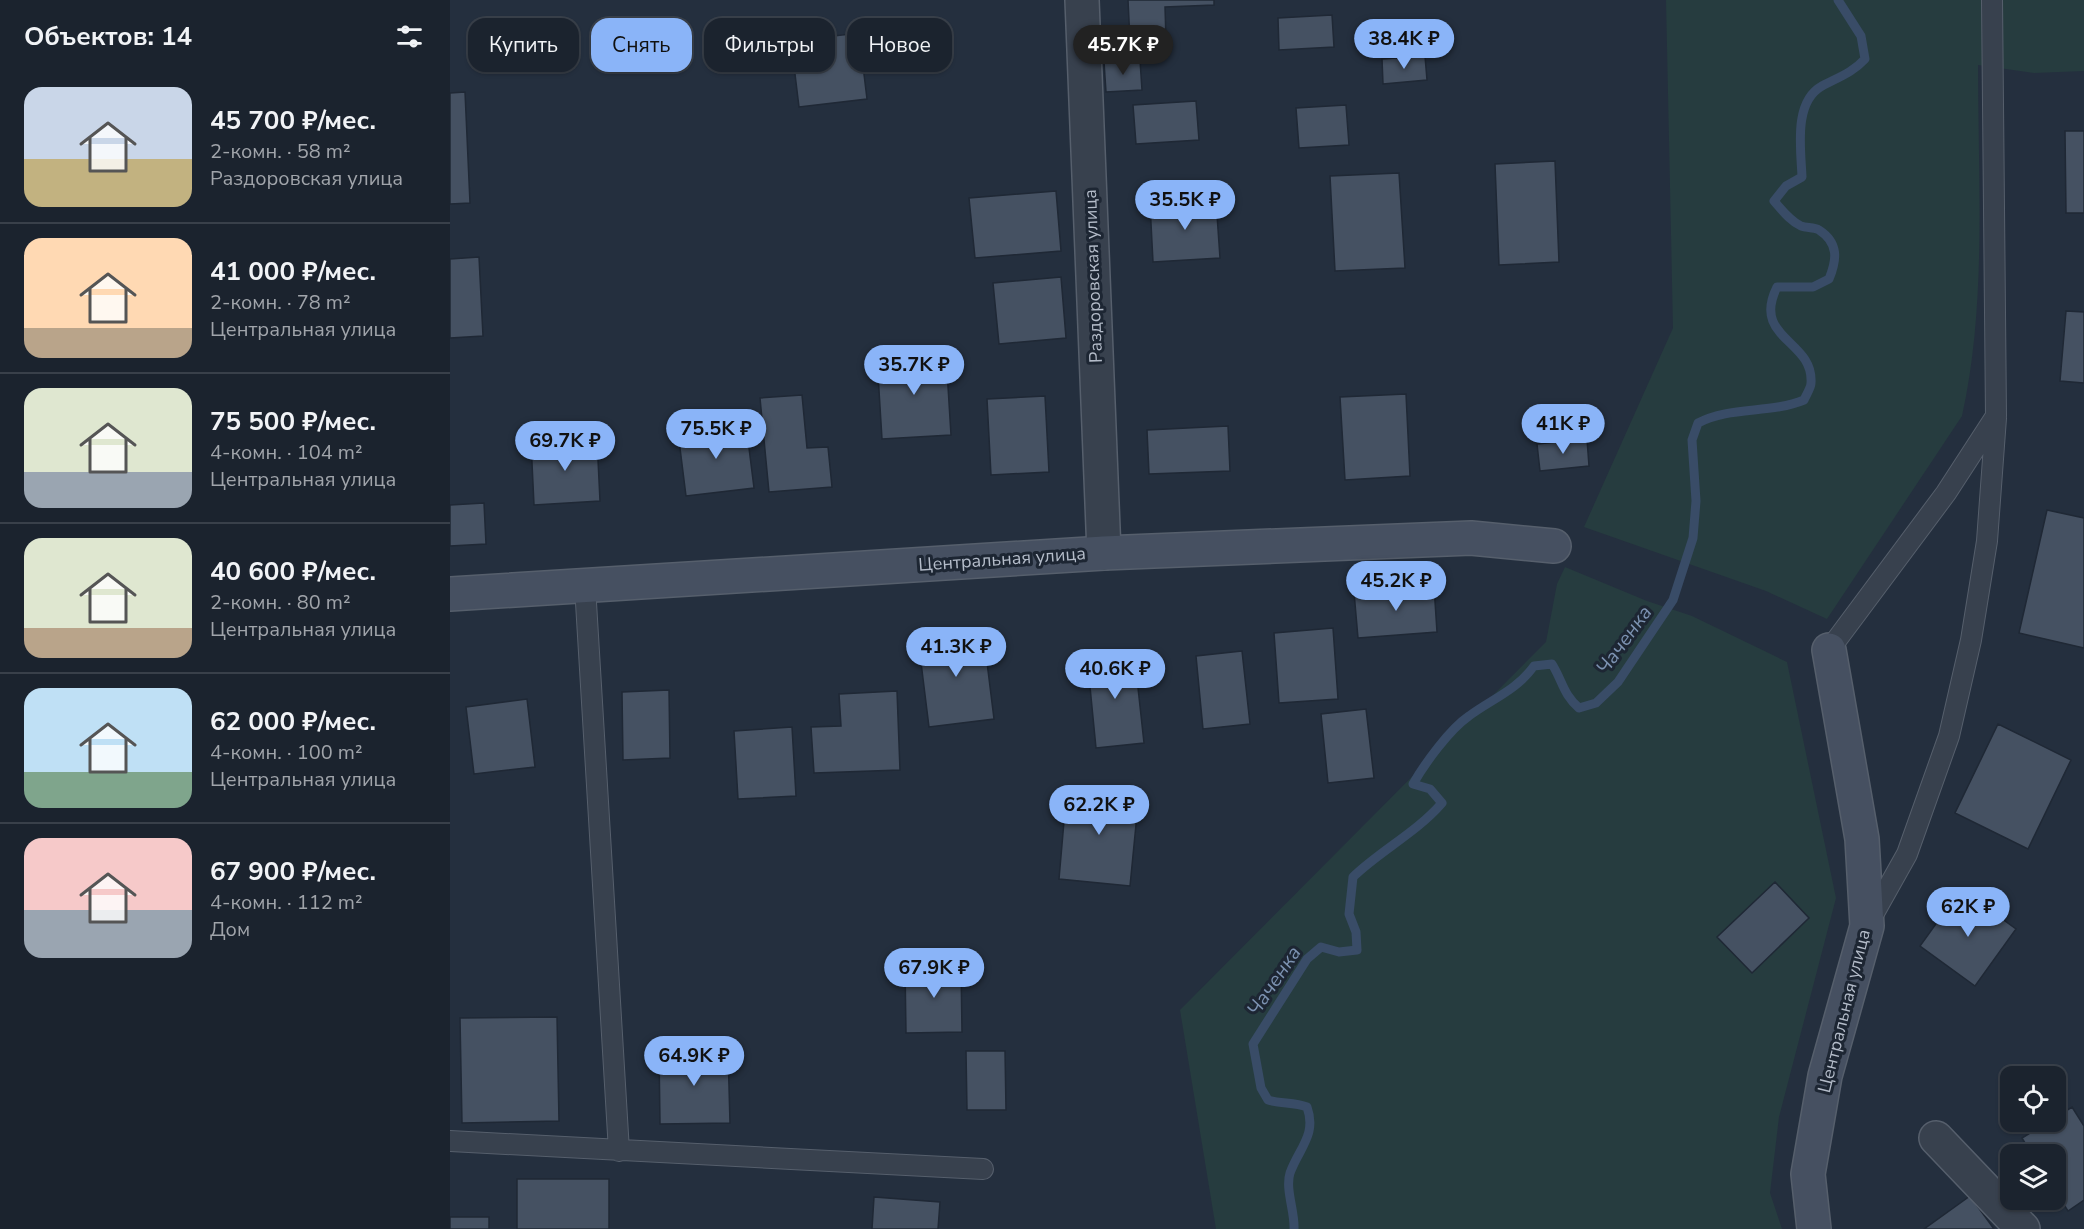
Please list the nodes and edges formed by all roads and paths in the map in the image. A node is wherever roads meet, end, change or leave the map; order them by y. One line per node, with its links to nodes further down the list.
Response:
1 (1082, 0): 5 (street, Раздоровская улица)
2 (1992, 0): 3 (lane)
3 (1996, 416): 8 (lane); 9 (lane)
4 (1554, 546): 5 (street, Центральная улица)
5 (1104, 553): 6 (street, Центральная улица)
6 (585, 586): 7 (street, Центральная улица); 12 (lane)
7 (450, 594)
8 (1829, 650): 9 (street, Центральная улица)
9 (1867, 926): 14 (street, Центральная улица)
10 (1936, 1138): 15 (street)
11 (450, 1141): 12 (lane)
12 (619, 1151): 13 (lane)
13 (983, 1169)
14 (1814, 1229)
15 (2023, 1229)

